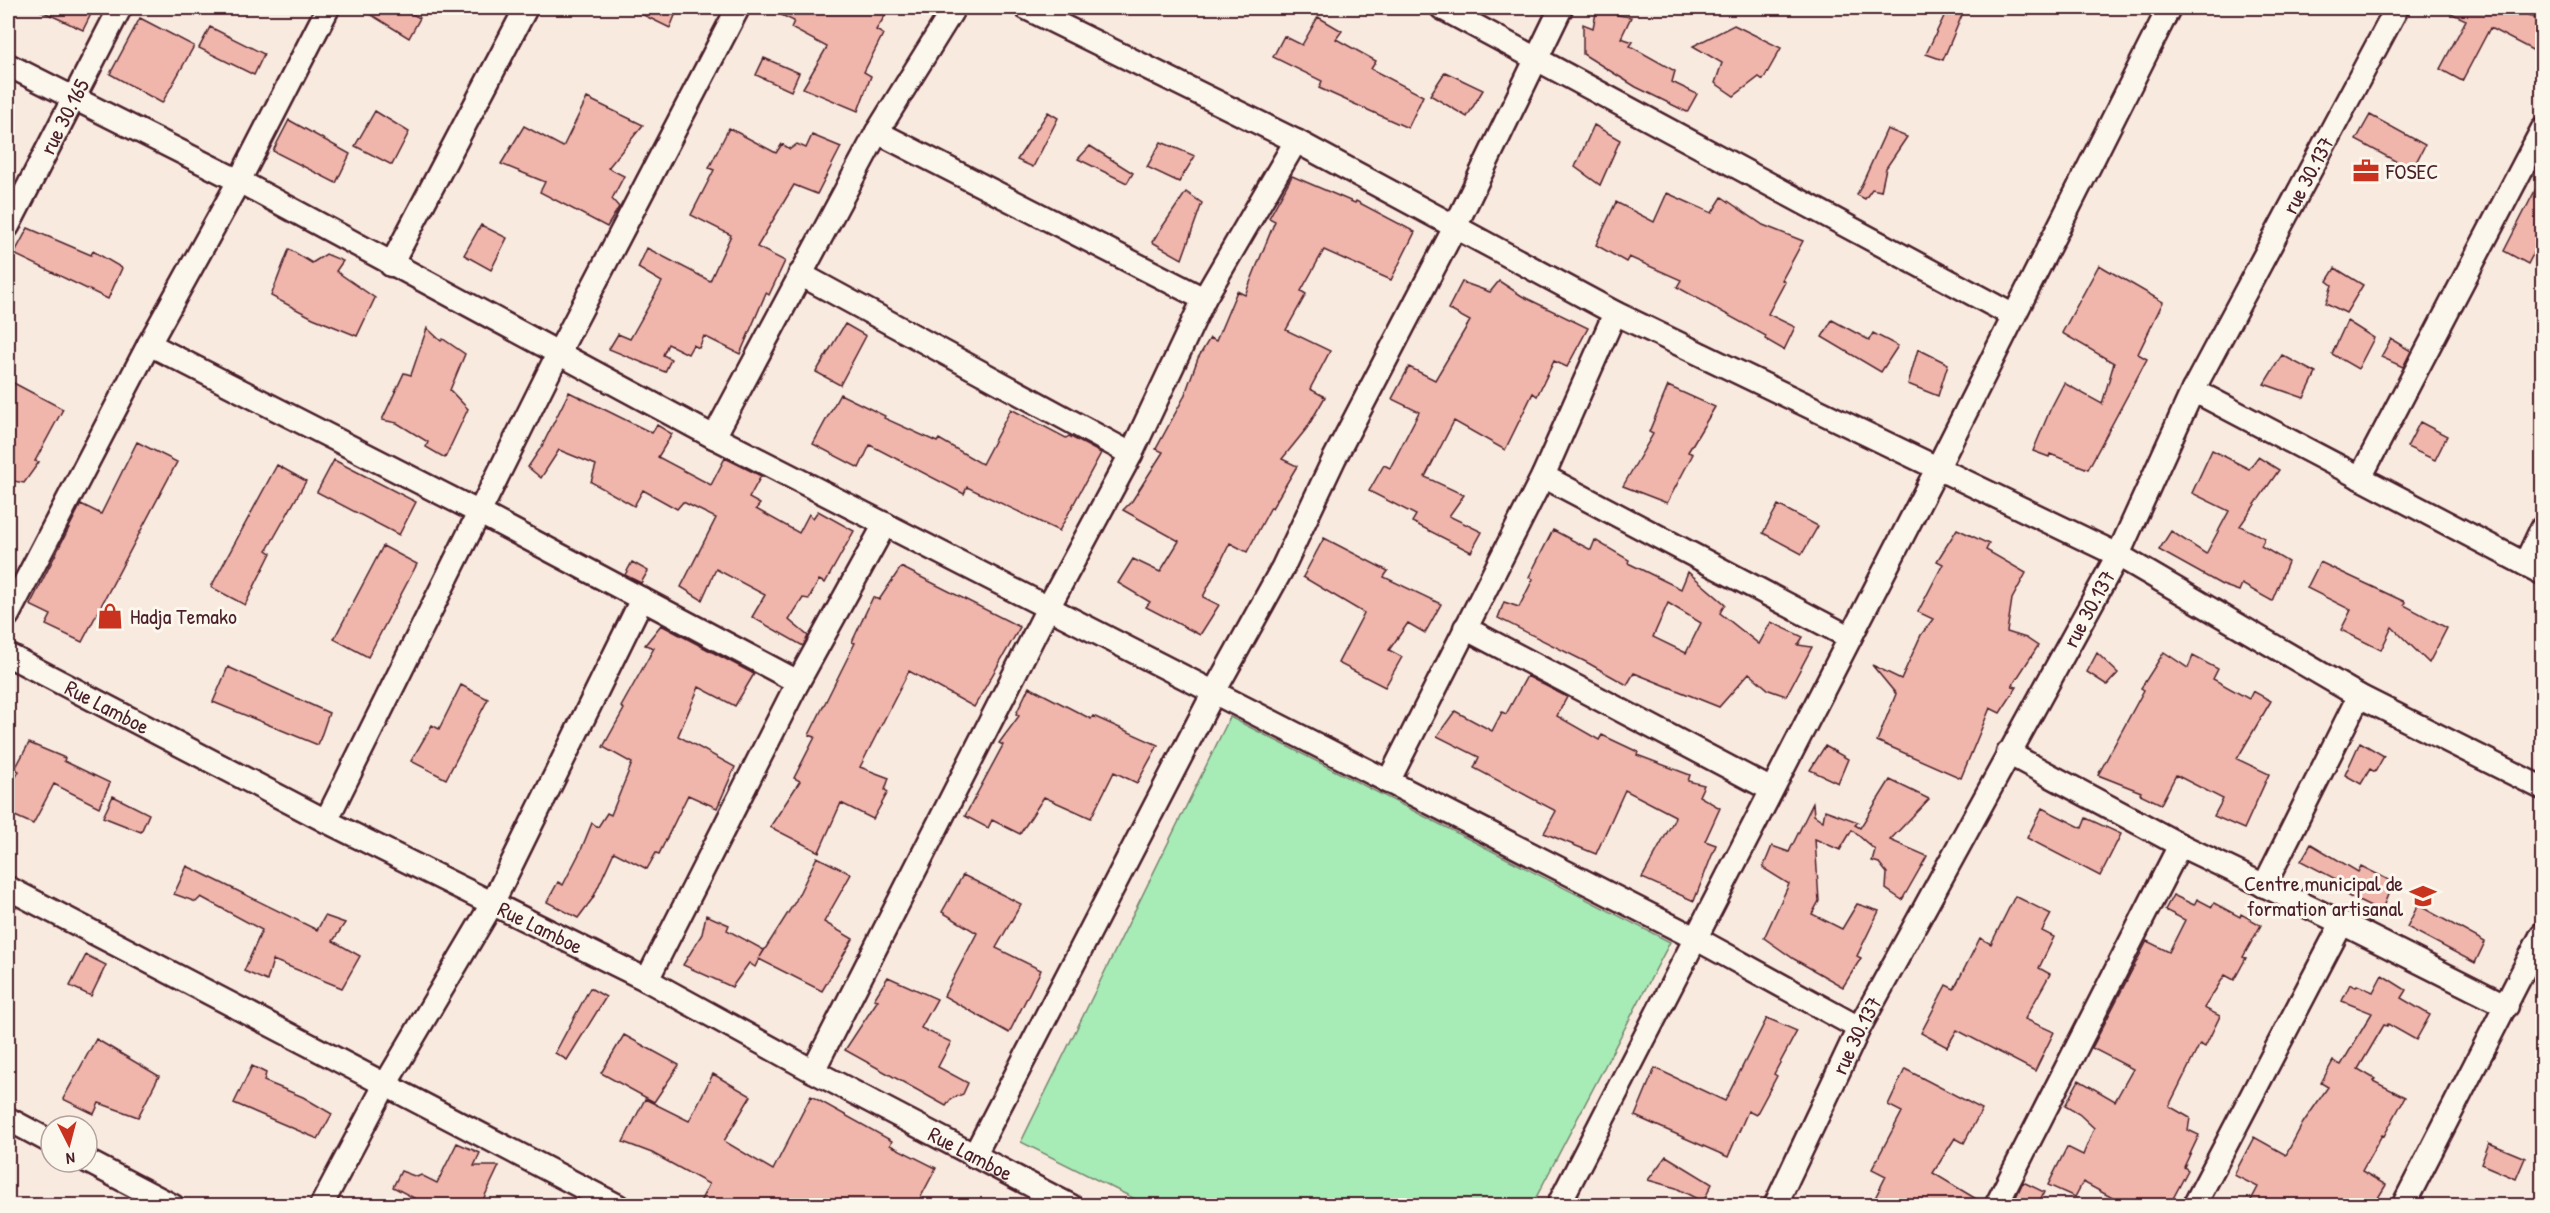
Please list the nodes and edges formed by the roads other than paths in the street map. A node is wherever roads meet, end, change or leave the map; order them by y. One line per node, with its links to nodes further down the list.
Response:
1 (120, 8): 13 (street, rue 30.165)
2 (328, 8): 17 (street)
3 (526, 8): 20 (street)
4 (738, 8): 26 (street)
5 (954, 8): 15 (street)
6 (1026, 8): 16 (street)
7 (1442, 8): 11 (street)
8 (1562, 8): 11 (street)
9 (2169, 8): 24 (street)
10 (2397, 8): 27 (street, rue 30.137)
11 (1536, 57): 19 (street); 24 (street)
12 (8, 65): 13 (street)
13 (74, 99): 17 (street); 18 (street, rue 30.165)
14 (2542, 130): 32 (street)
15 (877, 132): 21 (street); 22 (street)
16 (1296, 141): 19 (street); 22 (street)
17 (239, 181): 20 (street); 25 (street)
18 (8, 226)
19 (1455, 227): 23 (street); 45 (street)
20 (391, 265): 26 (street)
21 (800, 274): 28 (street); 29 (street)
22 (1203, 299): 29 (street)
23 (1615, 312): 30 (street); 31 (street)
24 (2014, 316): 30 (street)
25 (149, 344): 33 (street); 40 (street)
26 (559, 352): 28 (street); 33 (street)
27 (2193, 390): 32 (street); 36 (street, rue 30.137)
28 (714, 437): 34 (street)
29 (1131, 454): 39 (street)
30 (1938, 467): 36 (street); 42 (street)
31 (1543, 476): 41 (street); 42 (street)
32 (2360, 478): 37 (street)
33 (480, 513): 38 (street); 51 (street)
34 (885, 524): 39 (street); 44 (street)
35 (2542, 528): 37 (street)
36 (2118, 555): 46 (street); 47 (street, rue 30.137)
37 (2534, 568)
38 (642, 599): 44 (street); 55 (street)
39 (1047, 608): 45 (street); 62 (street)
40 (8, 615)
41 (1465, 628): 48 (street); 50 (street)
42 (1849, 637): 50 (street)
43 (8, 654): 51 (street, Rue Lamboe)
44 (798, 682): 59 (street)
45 (1214, 692): 48 (street); 66 (street)
46 (2359, 696): 49 (street); 53 (street)
47 (2008, 753): 52 (street); 61 (street, rue 30.137)
48 (1388, 782): 58 (street)
49 (2542, 788)
50 (1770, 789): 58 (street)
51 (326, 821): 55 (street, Rue Lamboe)
52 (2180, 845): 53 (street); 74 (street)
53 (2264, 886): 56 (street)
54 (8, 888): 63 (street)
55 (492, 904): 59 (street, Rue Lamboe); 63 (street)
56 (2342, 923): 60 (street); 75 (street)
57 (2542, 934): 60 (street)
58 (1695, 938): 61 (street); 72 (street)
59 (647, 980): 62 (street, Rue Lamboe)
60 (2507, 1006): 76 (street)
61 (1859, 1028): 73 (street, rue 30.137)
62 (813, 1071): 66 (street, Rue Lamboe)
63 (385, 1085): 69 (street); 70 (street)
64 (8, 1119): 65 (street)
65 (39, 1136)
66 (974, 1156): 71 (street, Rue Lamboe)
67 (99, 1167): 68 (street)
68 (172, 1206)
69 (321, 1206)
70 (618, 1206)
71 (1071, 1206)
72 (1558, 1206)
73 (1774, 1206)
74 (1996, 1206)
75 (2194, 1206)
76 (2403, 1206)

